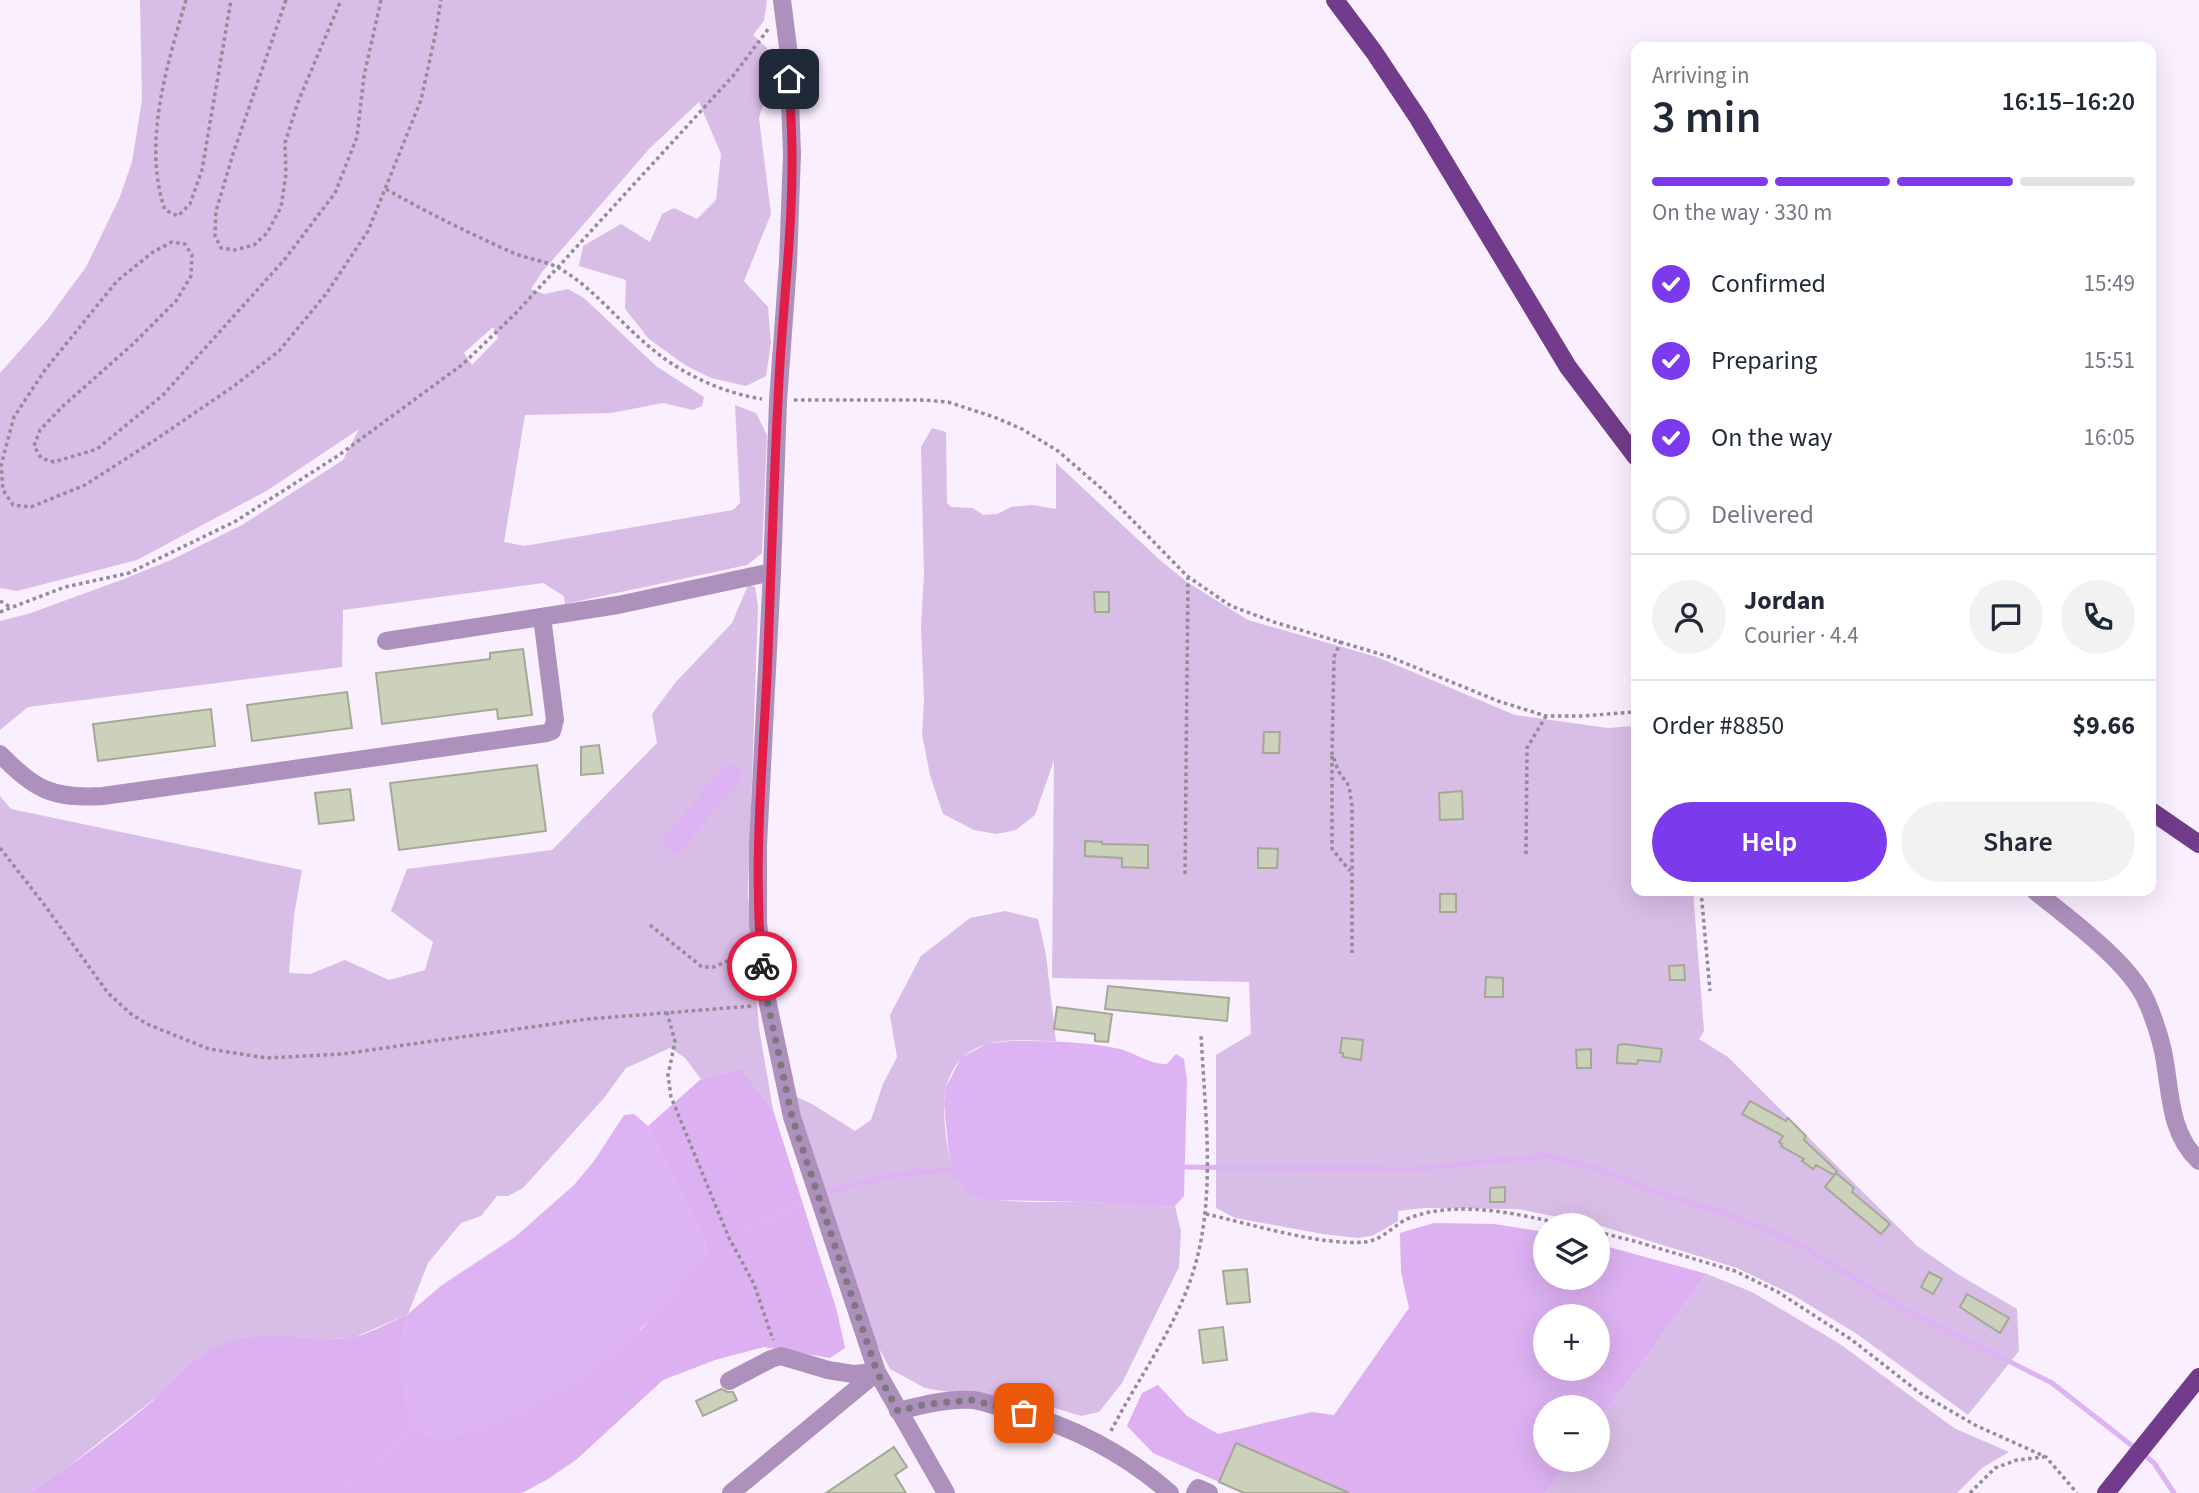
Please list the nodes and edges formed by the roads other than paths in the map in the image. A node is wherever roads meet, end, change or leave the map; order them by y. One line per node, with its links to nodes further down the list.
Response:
1 (1335, 0): 3 (main road)
2 (782, 5): 4 (street)
3 (1631, 450)
4 (772, 572): 5 (street); 12 (street)
5 (542, 617): 6 (street); 7 (street)
6 (386, 640)
7 (0, 754)
8 (2156, 814): 9 (main road)
9 (2199, 844)
10 (2041, 896): 11 (street)
11 (2199, 1161)
12 (877, 1372): 14 (street); 15 (street); 16 (street)
13 (2199, 1377): 21 (main road)
14 (729, 1381)
15 (898, 1411): 17 (street); 18 (street)
16 (731, 1493)
17 (946, 1493)
18 (1170, 1493)
19 (1195, 1493): 20 (street)
20 (1209, 1493)
21 (2106, 1493)

